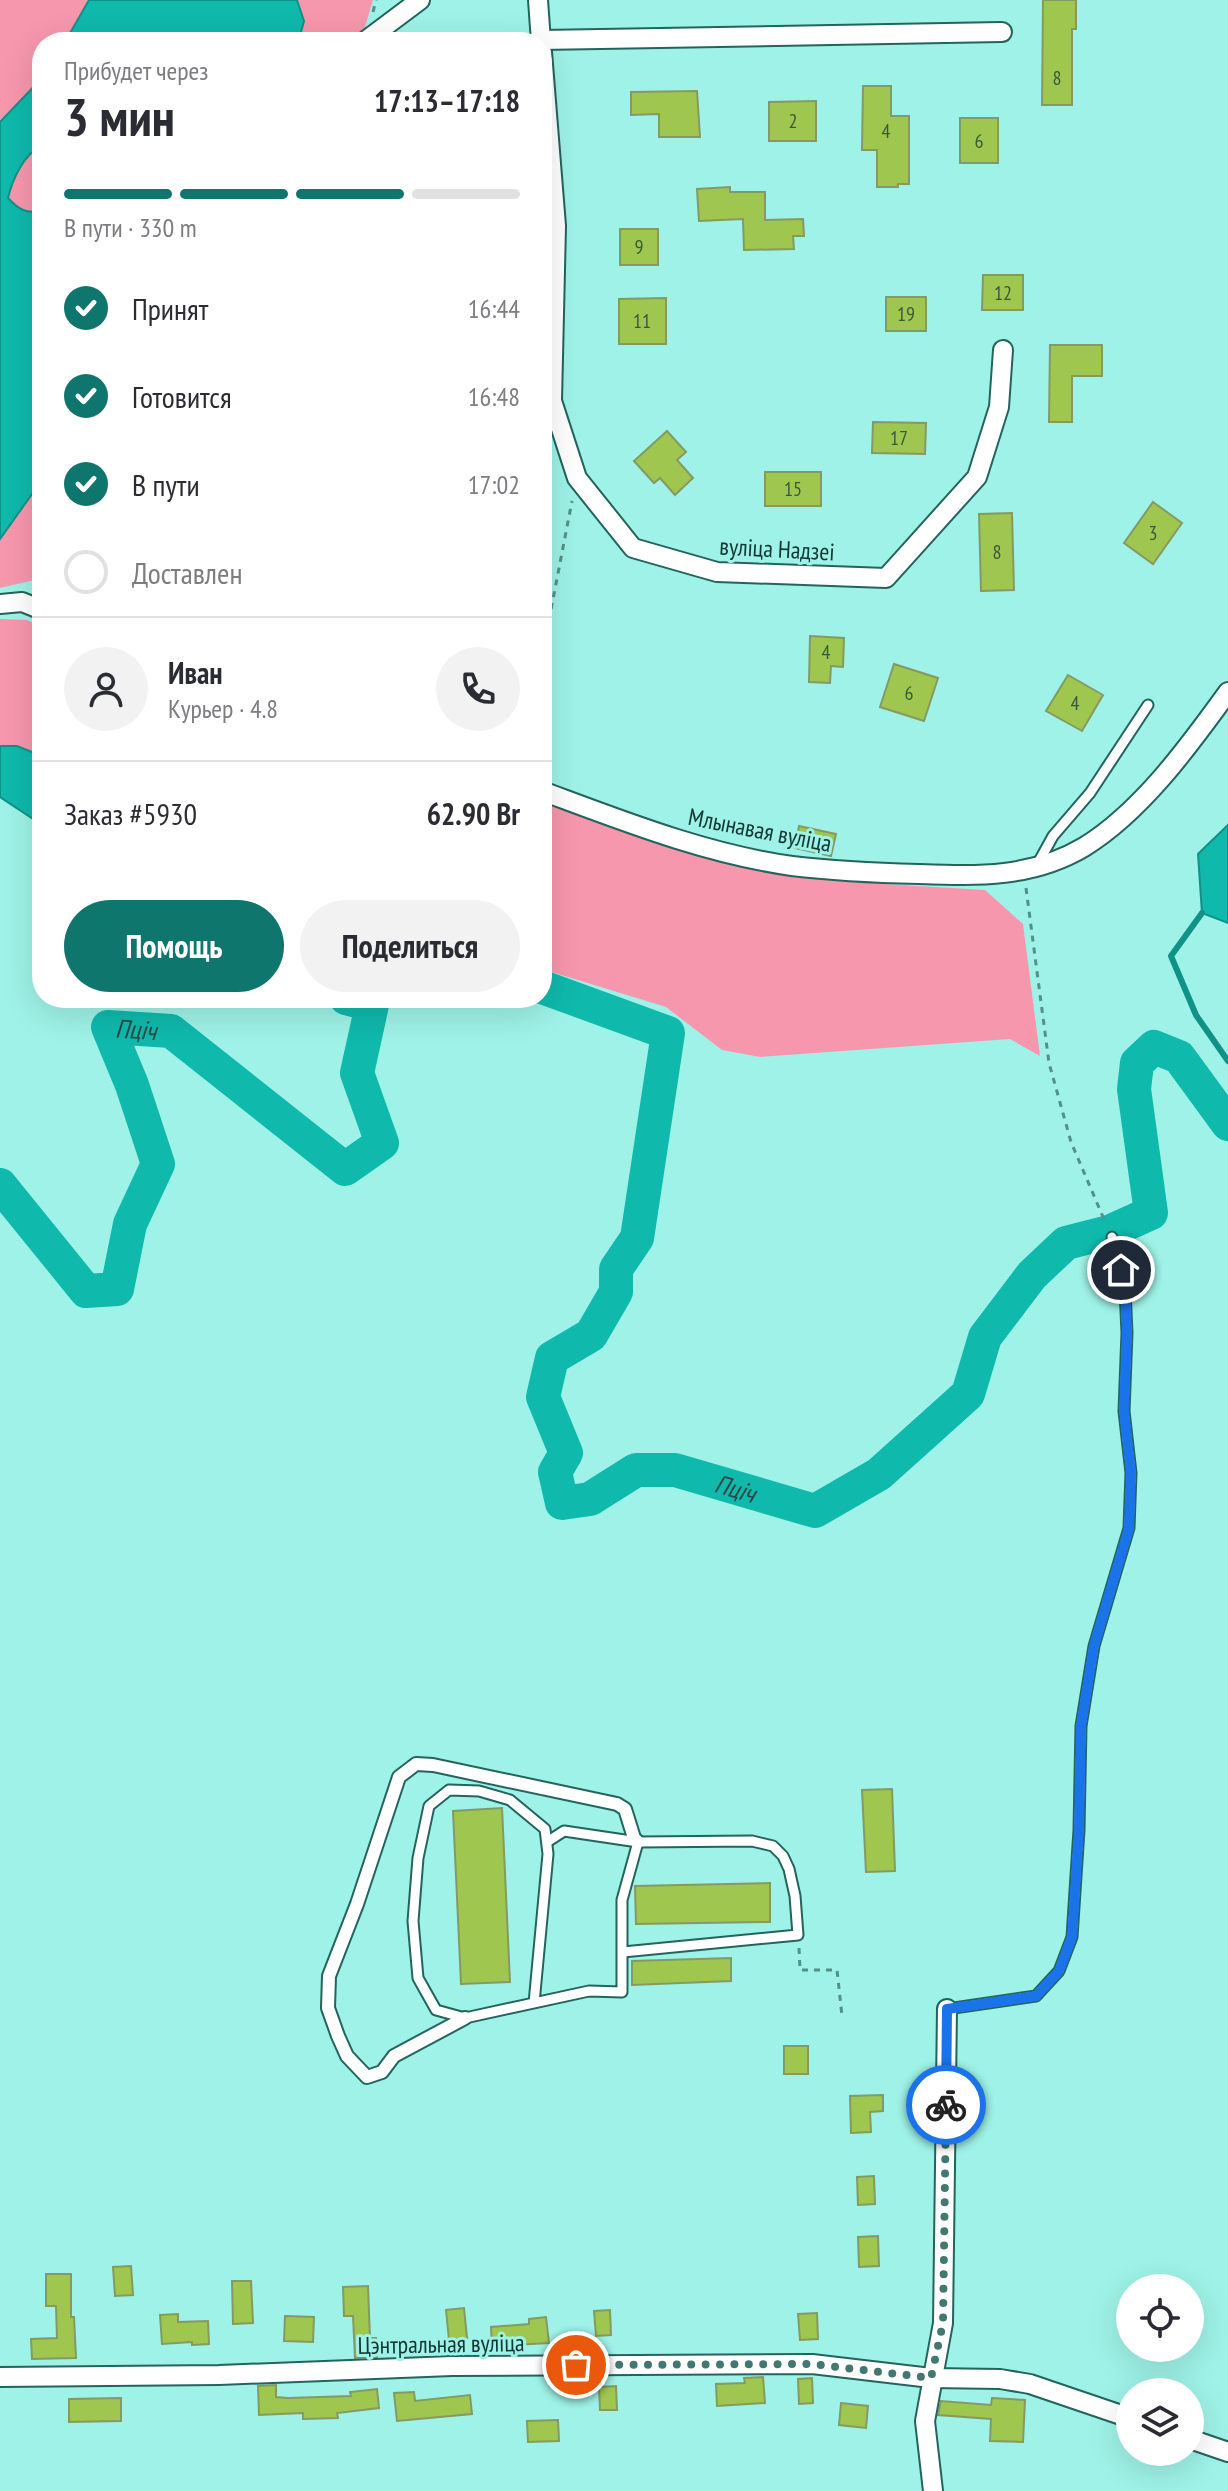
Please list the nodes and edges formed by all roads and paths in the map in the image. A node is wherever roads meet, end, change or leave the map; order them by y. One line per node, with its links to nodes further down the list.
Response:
1 (420, 0): 3 (street)
2 (538, 0): 4 (street, вуліца Надзеі)
3 (377, 32)
4 (540, 32)
5 (1002, 32): 6 (street)
6 (552, 45)
7 (552, 178): 10 (street, вуліца Надзеі)
8 (1003, 350): 11 (street, вуліца Надзеі)
9 (552, 401): 11 (street, вуліца Надзеі)
10 (552, 401)
11 (577, 478): 14 (path)
12 (32, 603): 13 (street)
13 (0, 604)
14 (552, 605)
15 (1228, 692): 18 (street)
16 (1148, 705): 18 (lane)
17 (552, 795): 18 (street, Млынавая вуліца)
18 (1029, 870): 19 (path)
19 (1106, 1224)
20 (1112, 1237): 26 (lane)
21 (547, 1842): 22 (lane); 25 (lane); 28 (lane)
22 (638, 1842): 23 (lane); 23 (lane); 28 (street)
23 (623, 1952): 25 (lane)
24 (800, 1957): 27 (path)
25 (534, 2003): 28 (lane)
26 (947, 2009): 30 (street)
27 (842, 2016)
28 (465, 2018)
29 (0, 2377): 30 (street, Цэнтральная вуліца)
30 (931, 2378): 31 (street, Цэнтральная вуліца); 34 (street)
31 (1116, 2413)
32 (1204, 2444): 33 (street)
33 (1228, 2452)
34 (933, 2491)

